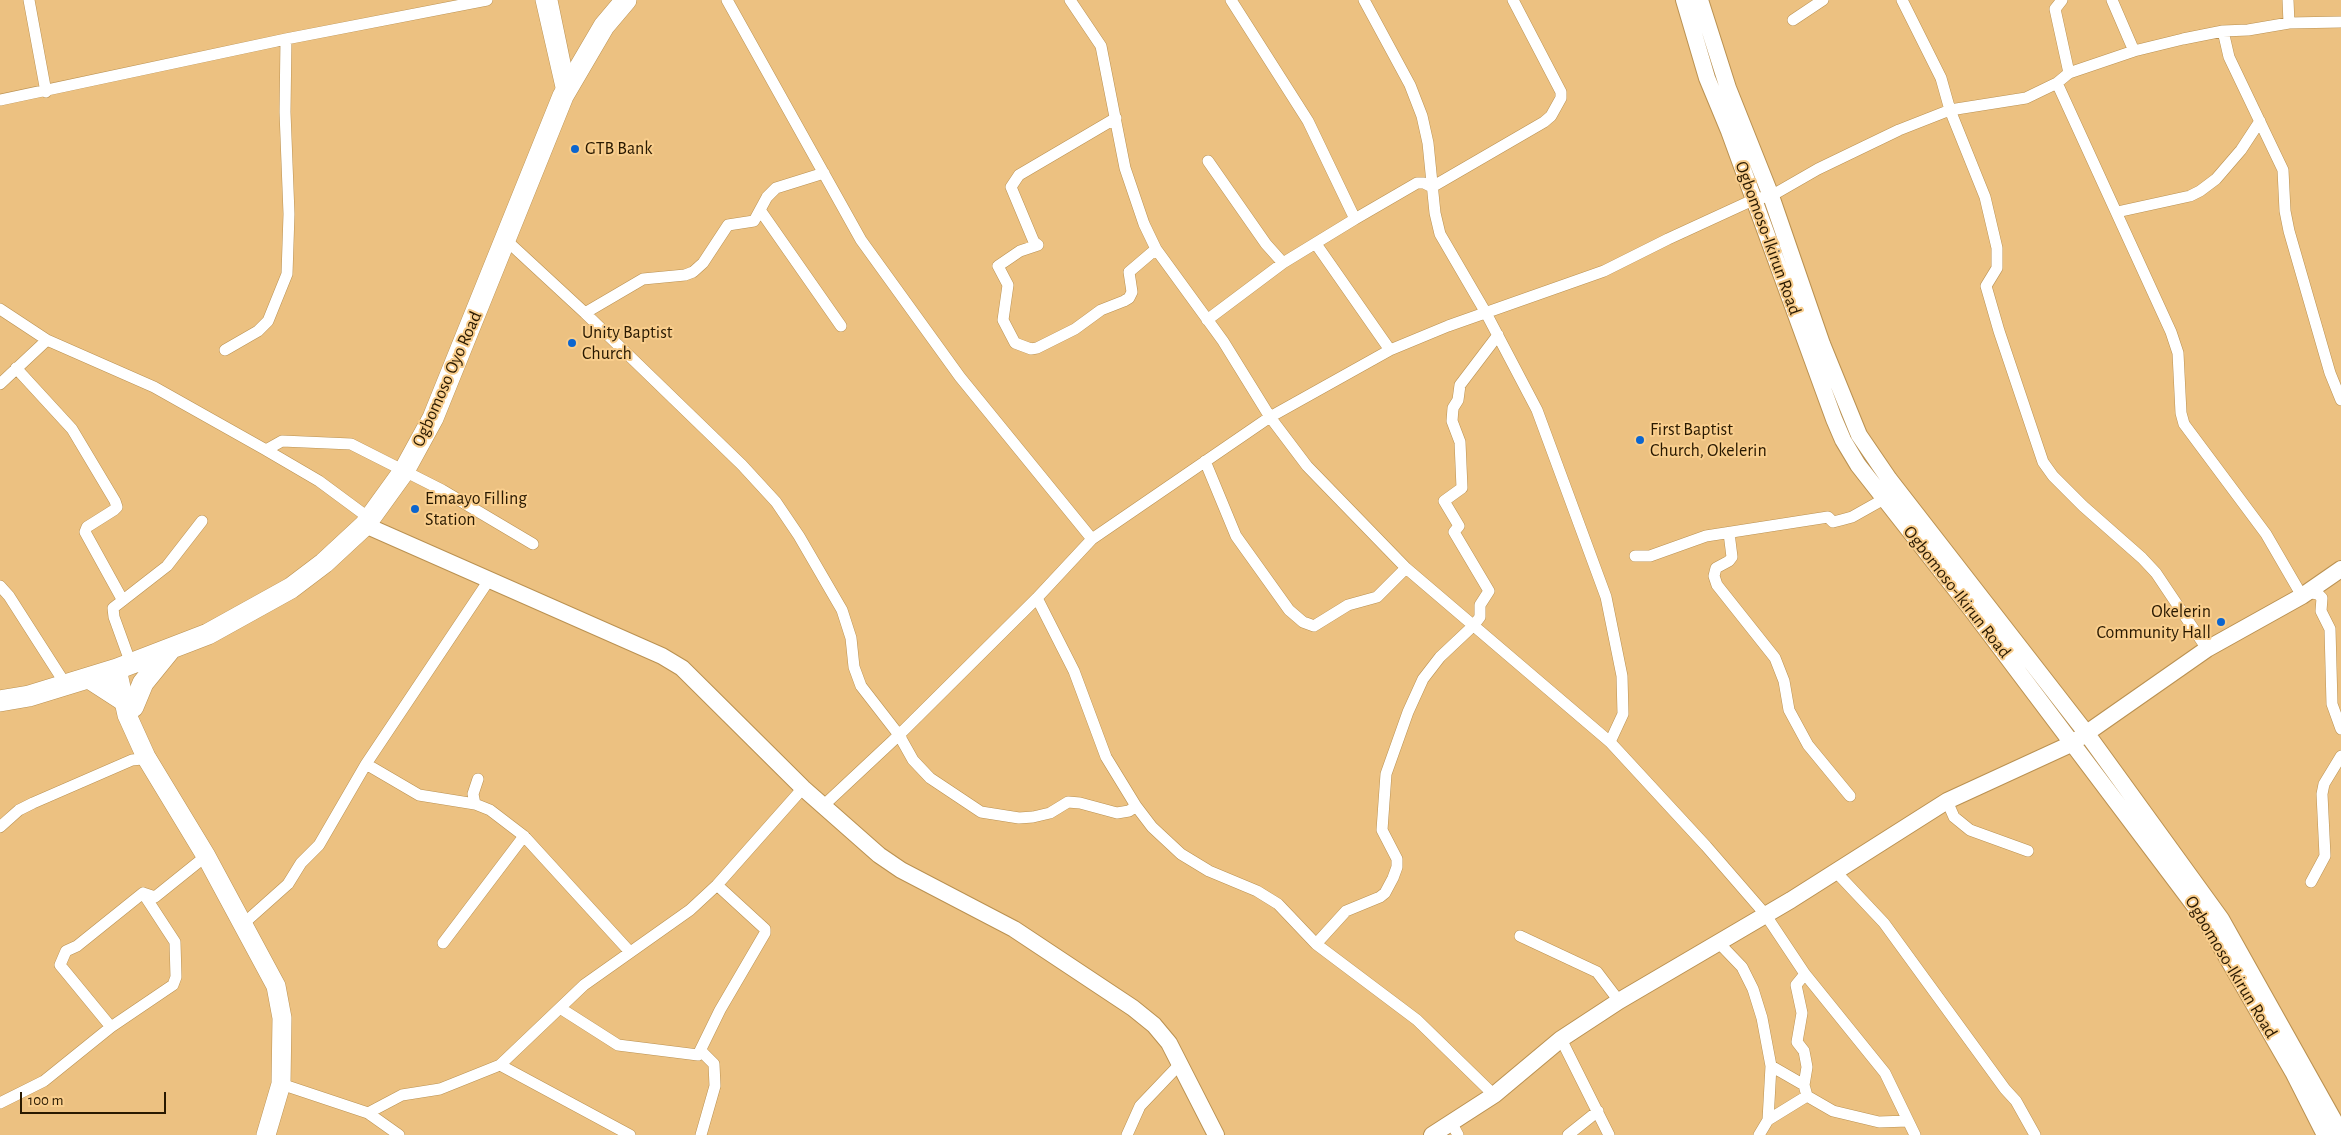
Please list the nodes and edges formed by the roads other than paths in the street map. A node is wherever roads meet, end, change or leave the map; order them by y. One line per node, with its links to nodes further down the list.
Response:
1 (29, 0): 27 (street)
2 (487, 0): 22 (street)
3 (541, 0): 26 (street)
4 (552, 0): 26 (street)
5 (626, 0): 26 (highway, Ogbomoso Oyo Road)
6 (727, 0): 33 (street)
7 (1070, 0): 30 (street)
8 (1231, 0): 38 (street)
9 (1364, 0): 34 (street)
10 (1513, 0): 34 (street)
11 (1684, 0): 35 (main road, Ogbomoso-Ikirun Road)
12 (1700, 0): 35 (main road, Ogbomoso-Ikirun Road)
13 (1823, 0): 18 (street)
14 (1902, 0): 29 (street)
15 (2062, 0): 24 (street)
16 (2112, 0): 23 (street)
17 (2288, 0): 20 (street)
18 (1793, 20)
19 (2341, 22): 20 (street)
20 (2289, 24): 21 (street)
21 (2223, 31): 23 (street); 31 (street)
22 (286, 39): 27 (street); 50 (street)
23 (2134, 51): 24 (street)
24 (2069, 73): 25 (street)
25 (2057, 83): 29 (street); 37 (street)
26 (566, 90): 39 (highway, Ogbomoso Oyo Road)
27 (46, 92): 28 (street)
28 (0, 100)
29 (1950, 110): 35 (street); 75 (street)
30 (1116, 118): 41 (street); 41 (street)
31 (2260, 121): 37 (street); 54 (street)
32 (1208, 161): 42 (street)
33 (824, 174): 36 (street); 63 (street)
34 (1432, 187): 38 (street); 45 (street)
35 (1763, 198): 45 (street); 59 (main road, Ogbomoso-Ikirun Road); 82 (main road, Ogbomoso-Ikirun Road)
36 (760, 210): 44 (street); 47 (street)
37 (2117, 212): 70 (street)
38 (1355, 218): 40 (street)
39 (506, 240): 44 (street); 58 (highway, Ogbomoso Oyo Road)
40 (1316, 244): 42 (street); 51 (street)
41 (1156, 249): 46 (street)
42 (1283, 263): 46 (street)
43 (0, 309): 49 (street)
44 (584, 313): 83 (street)
45 (1486, 313): 48 (street); 51 (street)
46 (1207, 320): 55 (street)
47 (841, 326)
48 (1498, 335): 73 (street); 84 (street)
49 (47, 340): 52 (street); 56 (street)
50 (225, 350)
51 (1390, 350): 55 (street)
52 (16, 368): 53 (street); 72 (street)
53 (0, 384)
54 (2341, 400)
55 (1270, 417): 57 (street); 66 (street)
56 (266, 450): 58 (street); 61 (street)
57 (1205, 461): 63 (street); 66 (street)
58 (404, 471): 61 (highway, Ogbomoso Oyo Road); 64 (street)
59 (1884, 498): 62 (street); 85 (main road, Ogbomoso-Ikirun Road)
60 (202, 521): 72 (street)
61 (367, 522): 68 (main road); 74 (highway, Ogbomoso Oyo Road)
62 (1729, 534): 65 (street); 91 (street)
63 (1092, 539): 71 (street)
64 (534, 544)
65 (1635, 556)
66 (1406, 568): 73 (street)
67 (2341, 569): 70 (main road)
68 (489, 580): 88 (street); 90 (main road)
69 (0, 586): 78 (street)
70 (2302, 596): 75 (main road); 81 (street)
71 (1037, 598): 83 (street); 95 (street)
72 (122, 599): 76 (street)
73 (1474, 625): 84 (street); 109 (street)
74 (172, 648): 76 (highway, Ogbomoso Oyo Road); 80 (highway)
75 (2207, 649): 82 (main road)
76 (124, 667): 77 (highway, Ogbomoso Oyo Road); 80 (main road)
77 (89, 678): 78 (highway, Ogbomoso Oyo Road); 80 (highway)
78 (66, 685): 79 (highway, Ogbomoso Oyo Road)
79 (0, 701)
80 (128, 704): 87 (main road)
81 (2341, 729)
82 (2087, 734): 85 (main road); 129 (main road, Ogbomoso-Ikirun Road)
83 (899, 735): 94 (street); 95 (street)
84 (1610, 742): 104 (street)
85 (2071, 744): 92 (main road); 142 (main road, Ogbomoso-Ikirun Road)
86 (2341, 756): 101 (street)
87 (152, 763): 96 (street); 99 (main road)
88 (366, 764): 93 (street); 105 (street)
89 (478, 779): 93 (street)
90 (803, 788): 94 (main road); 102 (street)
91 (1850, 796)
92 (1947, 802): 98 (street); 100 (main road)
93 (475, 804): 97 (street)
94 (823, 806): 117 (main road)
95 (1136, 806): 109 (street)
96 (0, 827)
97 (524, 836): 107 (street); 110 (street)
98 (2028, 851)
99 (206, 856): 103 (street); 105 (main road)
100 (1836, 872): 104 (main road); 141 (street)
101 (2311, 882)
102 (717, 886): 110 (street); 116 (street)
103 (144, 893): 114 (street); 114 (street)
104 (1765, 914): 108 (main road); 111 (street)
105 (242, 925): 120 (main road)
106 (1520, 936): 112 (street)
107 (442, 943)
108 (1718, 943): 112 (main road); 119 (street)
109 (1316, 944): 122 (street)
110 (630, 952): 113 (street)
111 (1805, 974): 121 (street); 127 (street)
112 (1619, 1001): 115 (main road)
113 (560, 1008): 116 (street); 118 (street)
114 (111, 1027): 123 (street)
115 (1561, 1039): 122 (main road); 124 (street)
116 (700, 1051): 133 (street)
117 (1180, 1064): 134 (street); 135 (main road)
118 (500, 1065): 125 (street); 132 (street)
119 (1771, 1066): 121 (street); 126 (street)
120 (281, 1084): 125 (street); 130 (main road)
121 (1806, 1090): 126 (street); 127 (street)
122 (1494, 1095): 128 (main road)
123 (0, 1102)
124 (1598, 1111): 137 (street); 138 (street)
125 (368, 1113): 131 (street)
126 (1768, 1120): 139 (street)
127 (1908, 1121): 140 (street)
128 (1455, 1129): 136 (main road)
129 (2341, 1133)
130 (266, 1135)
131 (399, 1135)
132 (630, 1135)
133 (701, 1135)
134 (1127, 1135)
135 (1216, 1135)
136 (1432, 1135)
137 (1568, 1135)
138 (1609, 1135)
139 (1759, 1135)
140 (1915, 1135)
141 (2034, 1135)
142 (2325, 1135)

